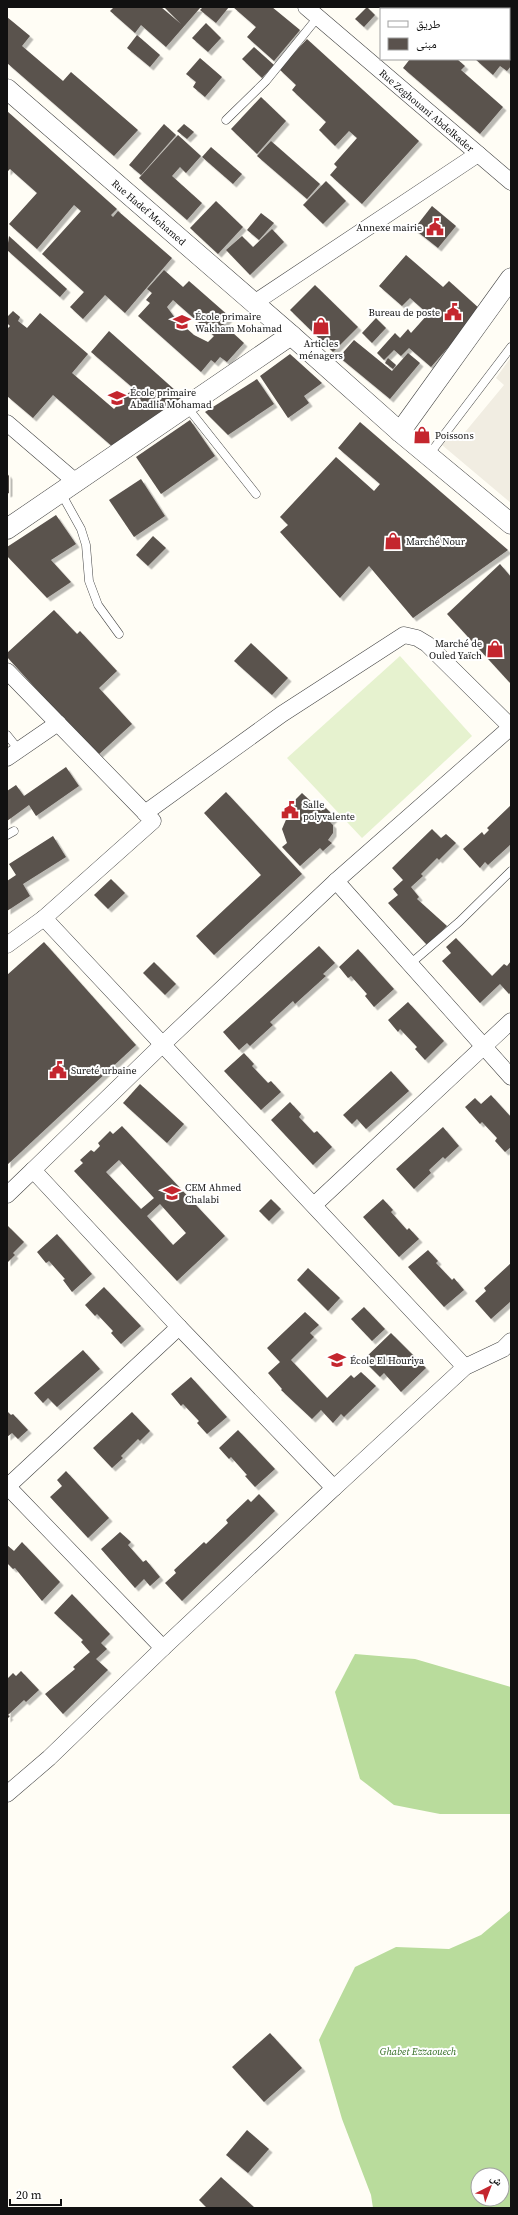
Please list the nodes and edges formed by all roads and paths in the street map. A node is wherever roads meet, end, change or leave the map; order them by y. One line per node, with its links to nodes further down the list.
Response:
1 (312, 12): 3 (lane); 4 (street, Rue Zeghouani Abdelkader)
2 (7, 89): 7 (street, Rue Hadef Mohamed)
3 (226, 120)
4 (478, 154): 5 (street, Rue Zeghouani Abdelkader); 7 (street)
5 (511, 182)
6 (511, 278): 12 (street)
7 (254, 302): 8 (street, Rue Hadef Mohamed)
8 (291, 335): 10 (street); 12 (street, Rue Hadef Mohamed)
9 (511, 347): 13 (lane)
10 (187, 407): 14 (street); 15 (lane)
11 (7, 423): 14 (street)
12 (400, 432): 13 (street, Rue Hadef Mohamed)
13 (428, 456): 16 (street, Rue Hadef Mohamed)
14 (69, 488): 17 (street); 18 (lane)
15 (256, 494)
16 (511, 524)
17 (7, 529)
18 (119, 634)
19 (7, 670): 20 (street)
20 (58, 723): 23 (street); 24 (street)
21 (511, 727): 24 (street); 26 (street)
22 (7, 735): 23 (lane)
23 (13, 754)
24 (145, 812): 27 (street)
25 (511, 871): 29 (lane)
26 (336, 881): 29 (street); 31 (street)
27 (44, 918): 28 (street); 31 (street)
28 (7, 945)
29 (410, 964): 32 (street)
30 (511, 1021): 32 (street)
31 (163, 1044): 34 (street); 36 (street)
32 (484, 1047): 33 (street); 36 (street)
33 (511, 1077)
34 (33, 1170): 35 (street); 37 (street)
35 (7, 1195)
36 (314, 1205): 39 (street)
37 (179, 1327): 40 (street); 41 (street)
38 (511, 1341): 39 (street)
39 (465, 1367): 41 (street)
40 (7, 1487): 42 (street)
41 (334, 1488): 42 (street)
42 (163, 1648): 43 (street)
43 (7, 1794)

